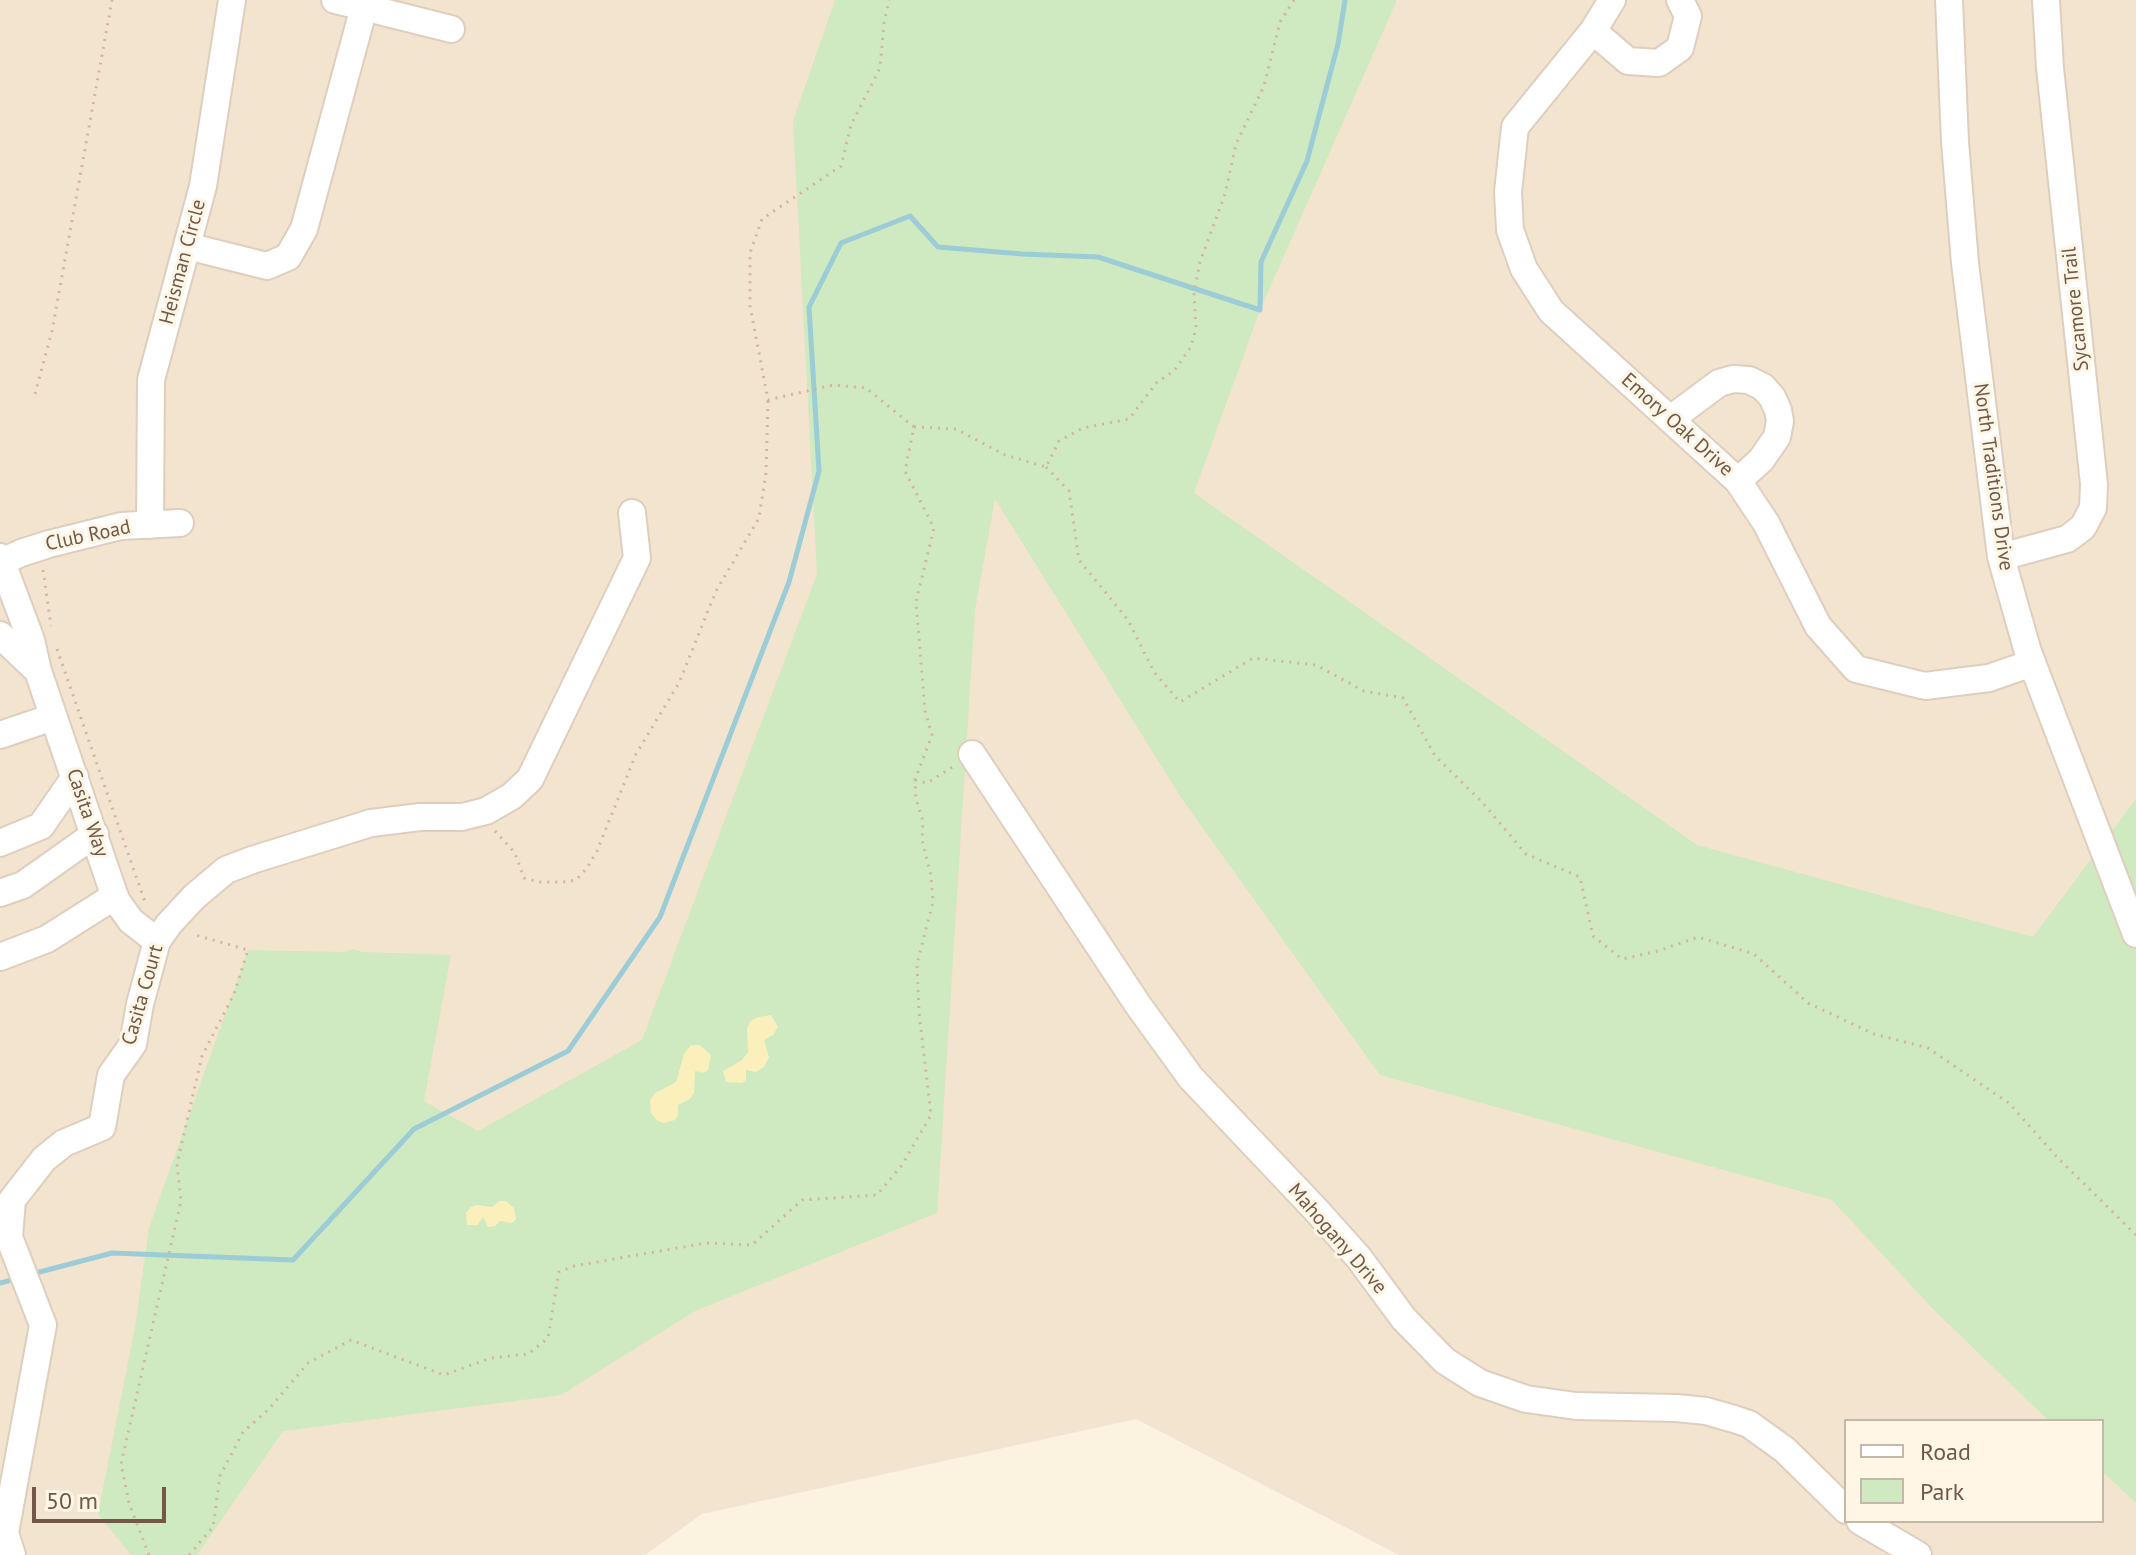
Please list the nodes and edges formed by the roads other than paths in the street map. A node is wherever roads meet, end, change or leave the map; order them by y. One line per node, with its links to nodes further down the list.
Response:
1 (232, 0): 10 (street, Heisman Circle)
2 (335, 0): 7 (street)
3 (1612, 0): 9 (street, Emory Oak Drive)
4 (1680, 0): 9 (street)
5 (1949, 0): 16 (street, North Traditions Drive)
6 (2046, 0): 16 (street, Sycamore Trail)
7 (364, 7): 8 (street); 10 (street)
8 (451, 29)
9 (1593, 31): 11 (street, Emory Oak Drive)
10 (187, 246): 15 (street, Heisman Circle)
11 (1672, 418): 12 (street, Emory Oak Drive); 12 (street)
12 (1738, 481): 19 (street, Emory Oak Drive)
13 (632, 513): 29 (street, Casita Court)
14 (180, 523): 15 (street, Club Road)
15 (150, 525): 17 (street, Club Road)
16 (2001, 557): 19 (street, North Traditions Drive)
17 (6, 559): 20 (street, Casita Way)
18 (0, 635): 20 (street, Casita Way)
19 (2032, 663): 30 (street, North Traditions Drive)
20 (38, 671): 21 (street, Casita Way)
21 (53, 717): 22 (street); 24 (street, Casita Way)
22 (0, 735)
23 (972, 754): 32 (street, Mahogany Drive)
24 (75, 777): 25 (street, Casita Way); 26 (street)
25 (95, 834): 27 (street); 28 (street, Casita Way)
26 (0, 843)
27 (0, 893)
28 (115, 896): 29 (street, Casita Way); 31 (street)
29 (163, 932): 34 (street, Casita Court)
30 (2136, 934)
31 (0, 957)
32 (1844, 1508)
33 (1863, 1523): 35 (street)
34 (12, 1555)
35 (1918, 1555)

